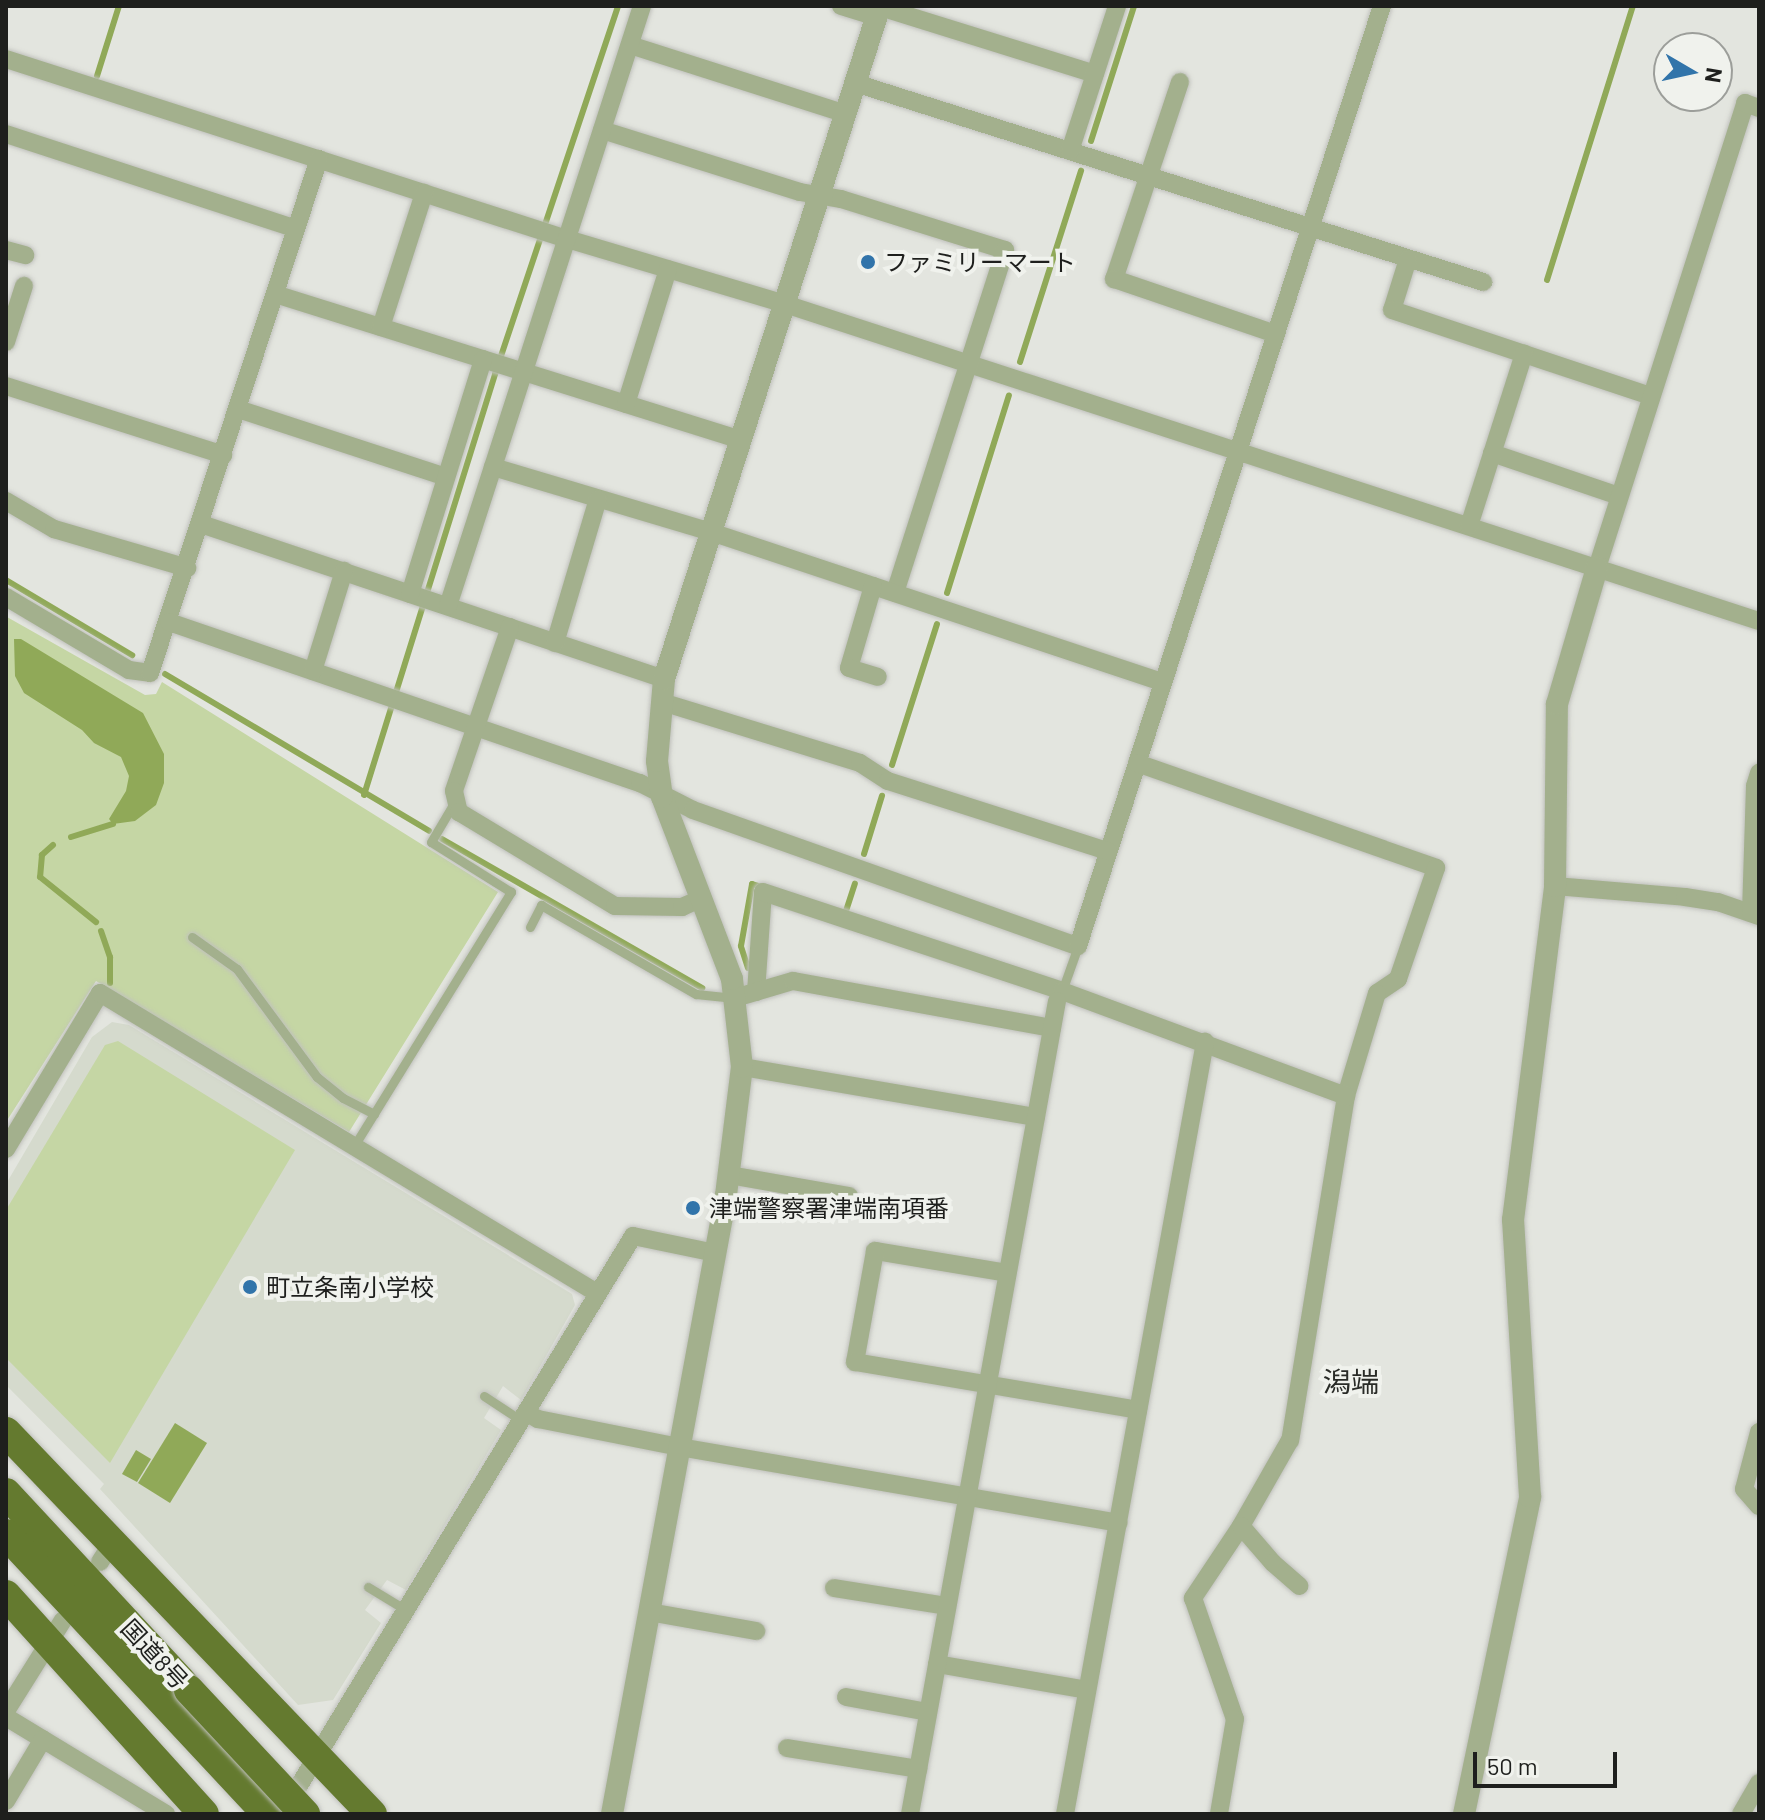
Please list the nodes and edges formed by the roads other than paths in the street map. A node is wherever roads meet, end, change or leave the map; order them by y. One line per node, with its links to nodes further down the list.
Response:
1 (642, 6): 6 (street)
2 (841, 6): 5 (street)
3 (1117, 6): 8 (street)
4 (1382, 6): 20 (street)
5 (879, 10): 8 (street); 10 (street)
6 (630, 45): 12 (street); 13 (street)
7 (6, 59): 16 (street)
8 (1095, 74): 15 (street)
9 (1180, 82): 17 (street)
10 (855, 83): 12 (street); 15 (street)
11 (1759, 108): 39 (street)
12 (846, 114): 19 (street)
13 (602, 130): 19 (street); 22 (street)
14 (6, 134): 21 (street)
15 (1070, 151): 17 (street)
16 (319, 159): 18 (street); 21 (street)
17 (1149, 177): 20 (street); 32 (street)
18 (424, 193): 22 (street); 31 (street)
19 (820, 195): 30 (street); 36 (street)
20 (1310, 228): 25 (street); 32 (street)
21 (296, 229): 29 (street)
22 (564, 238): 26 (street); 37 (street)
23 (6, 250): 24 (street)
24 (25, 255)
25 (1408, 259): 27 (street); 34 (street)
26 (668, 269): 30 (street); 40 (street)
27 (1483, 282)
28 (24, 286): 33 (street)
29 (275, 294): 31 (street); 41 (street)
30 (785, 304): 36 (street); 42 (street)
31 (381, 327): 35 (street)
32 (1276, 334): 43 (street)
33 (6, 342)
34 (1524, 354): 39 (street); 44 (street)
35 (487, 361): 37 (street); 47 (street)
36 (969, 364): 43 (street); 58 (street)
37 (520, 371): 40 (street); 46 (street)
38 (6, 386): 45 (street)
39 (1651, 396): 48 (street)
40 (626, 404): 42 (street)
41 (238, 409): 45 (street); 47 (street)
42 (741, 440): 53 (street)
43 (1238, 451): 52 (street); 68 (street)
44 (1492, 453): 48 (street); 52 (street)
45 (223, 455): 51 (street)
46 (493, 467): 49 (street); 61 (street)
47 (446, 477): 59 (street)
48 (1619, 496): 55 (street)
49 (598, 499): 53 (street); 65 (street)
50 (6, 501): 54 (street)
51 (201, 524): 54 (street); 56 (street)
52 (1469, 526): 55 (street)
53 (711, 532): 57 (street); 69 (street)
54 (187, 568): 63 (street)
55 (1597, 568): 62 (street); 76 (street)
56 (344, 571): 59 (street); 66 (street)
57 (873, 586): 58 (street); 67 (street)
58 (895, 593): 68 (street)
59 (413, 595): 61 (street)
60 (6, 597): 63 (street)
61 (445, 605): 64 (street)
62 (1759, 621)
63 (169, 622): 66 (street)
64 (510, 627): 65 (street); 70 (street)
65 (555, 643): 69 (street)
66 (313, 671): 70 (street)
67 (878, 677)
68 (1163, 682): 71 (street)
69 (663, 690): 73 (street); 75 (street)
70 (475, 727): 73 (street); 74 (street)
71 (1137, 763): 75 (street); 87 (street)
72 (1759, 773): 78 (street)
73 (662, 797): 77 (street); 81 (street)
74 (456, 800): 77 (street); 88 (lane)
75 (1108, 851): 81 (street)
76 (1555, 886): 78 (street); 142 (street)
77 (700, 899): 82 (street)
78 (1755, 915)
79 (530, 927): 82 (lane)
80 (192, 937): 88 (lane)
81 (1078, 946): 83 (lane)
82 (746, 995): 83 (street); 84 (street); 86 (street)
83 (1060, 996): 84 (street); 85 (street)
84 (1052, 1028): 89 (street)
85 (1205, 1042): 87 (street); 99 (street)
86 (742, 1067): 89 (street); 92 (street)
87 (1346, 1096): 108 (street)
88 (374, 1114): 90 (lane)
89 (1036, 1117): 95 (street)
90 (354, 1146): 91 (street); 96 (street)
91 (6, 1149)
92 (729, 1175): 93 (street); 94 (street)
93 (849, 1196)
94 (715, 1253): 96 (street); 103 (street)
95 (1007, 1273): 97 (street); 97 (street)
96 (597, 1293): 100 (street)
97 (987, 1385): 99 (street); 105 (street)
98 (484, 1396): 100 (lane)
99 (1138, 1410): 107 (street)
100 (525, 1417): 103 (street); 115 (street)
101 (6, 1432): 127 (highway)
102 (1759, 1432): 106 (street)
103 (679, 1447): 105 (street); 116 (street)
104 (6, 1493): 122 (highway, 国道8号)
105 (967, 1498): 107 (street); 114 (street)
106 (1759, 1506)
107 (1118, 1523): 120 (street)
108 (1241, 1526): 110 (street); 141 (street)
109 (6, 1534): 122 (highway, 国道8号)
110 (1299, 1586)
111 (368, 1587): 115 (lane)
112 (834, 1588): 114 (street)
113 (6, 1595): 117 (highway)
114 (947, 1606): 119 (street)
115 (406, 1610): 127 (street)
116 (649, 1612): 118 (street); 138 (street)
117 (56, 1631): 124 (street); 134 (highway)
118 (756, 1631)
119 (937, 1664): 120 (street); 123 (street)
120 (1087, 1690): 140 (street)
121 (846, 1697): 123 (street)
122 (180, 1700): 135 (highway, 国道8号); 136 (highway, 国道8号, bridge)
123 (928, 1712): 128 (street)
124 (6, 1714): 125 (street)
125 (43, 1739): 131 (street); 132 (street)
126 (787, 1748): 128 (street)
127 (317, 1755): 130 (street); 137 (highway)
128 (918, 1769): 139 (street)
129 (1759, 1783): 143 (street)
130 (300, 1784)
131 (6, 1801)
132 (138, 1807): 133 (street)
133 (166, 1814)
134 (204, 1814)
135 (267, 1814)
136 (305, 1814)
137 (372, 1814)
138 (612, 1814)
139 (910, 1814)
140 (1065, 1814)
141 (1219, 1814)
142 (1464, 1814)
143 (1741, 1814)

